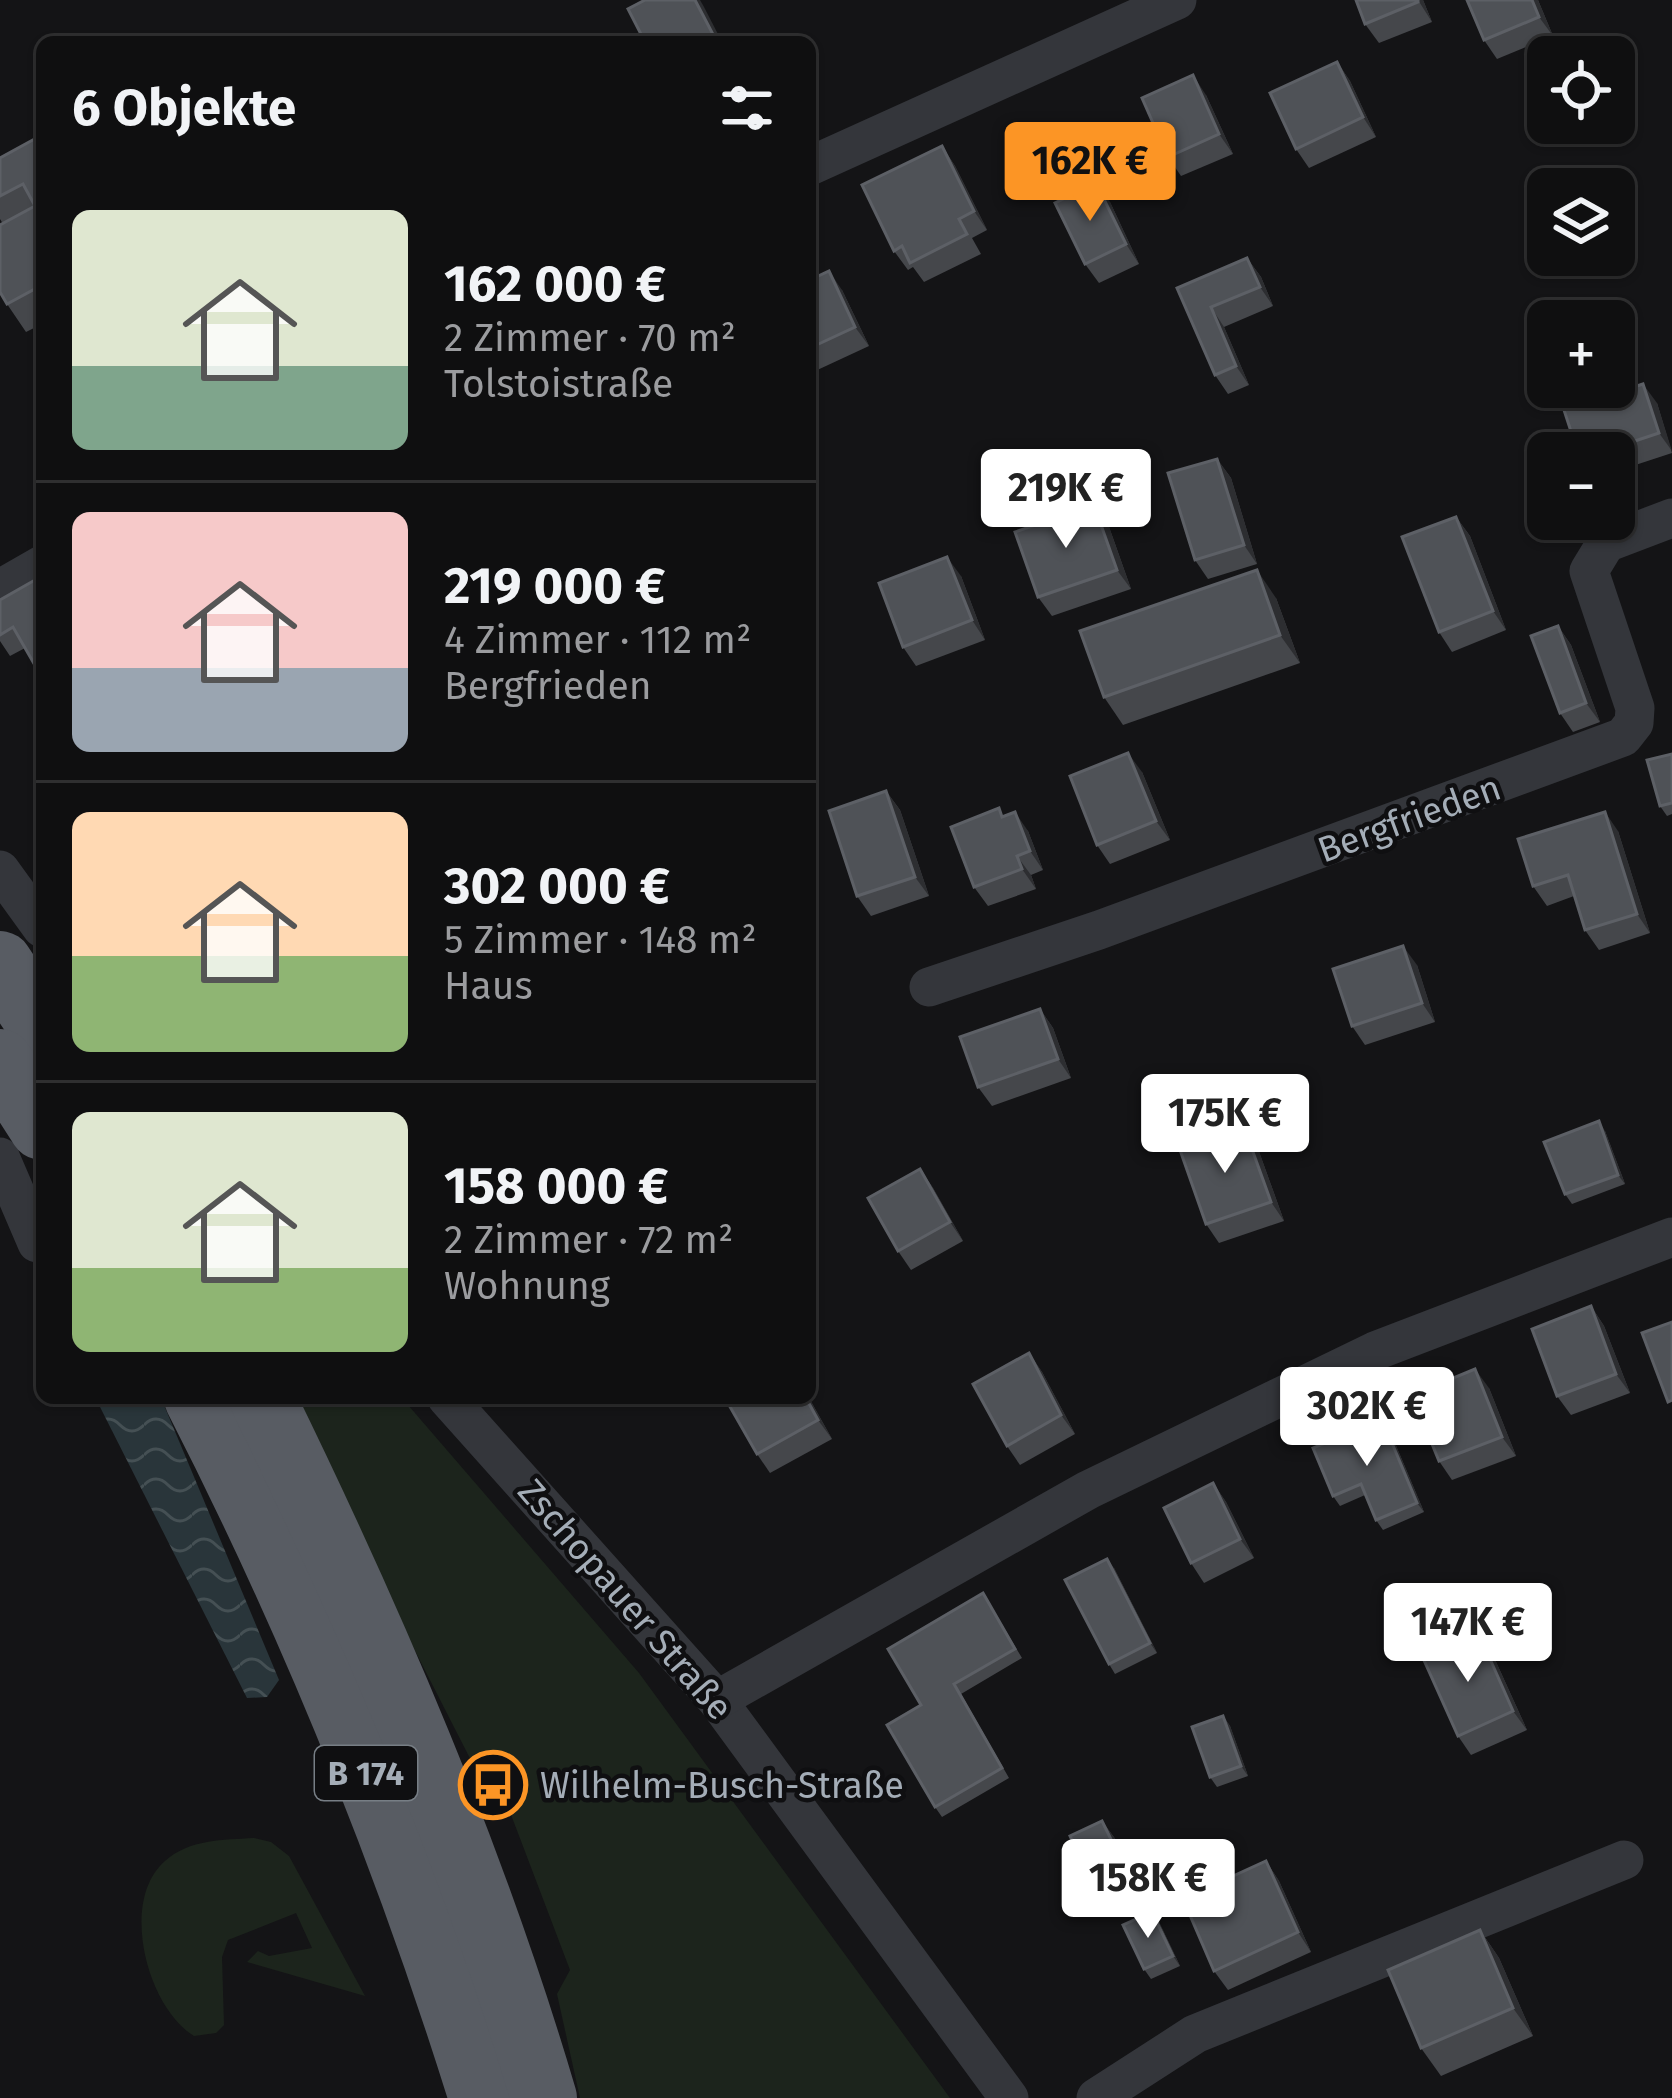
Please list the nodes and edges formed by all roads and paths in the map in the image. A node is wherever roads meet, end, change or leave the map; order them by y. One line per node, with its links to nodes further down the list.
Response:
1 (1177, 0): 2 (street)
2 (816, 163)
3 (1672, 518): 9 (street, Bergfrieden)
4 (36, 568): 5 (street)
5 (0, 589)
6 (0, 870): 7 (street)
7 (36, 920)
8 (0, 964): 10 (highway)
9 (929, 987)
10 (36, 1018)
11 (0, 1062): 12 (highway)
12 (36, 1117)
13 (0, 1157): 15 (street)
14 (1672, 1237): 19 (street)
15 (36, 1241)
16 (199, 1404): 21 (highway, B 174)
17 (265, 1404): 22 (highway, B 174)
18 (452, 1404): 19 (street, Zschopauer Straße)
19 (718, 1700): 23 (street, Zschopauer Straße)
20 (1624, 1860): 24 (street)
21 (482, 2098)
22 (544, 2098)
23 (1009, 2098)
24 (1096, 2098)

